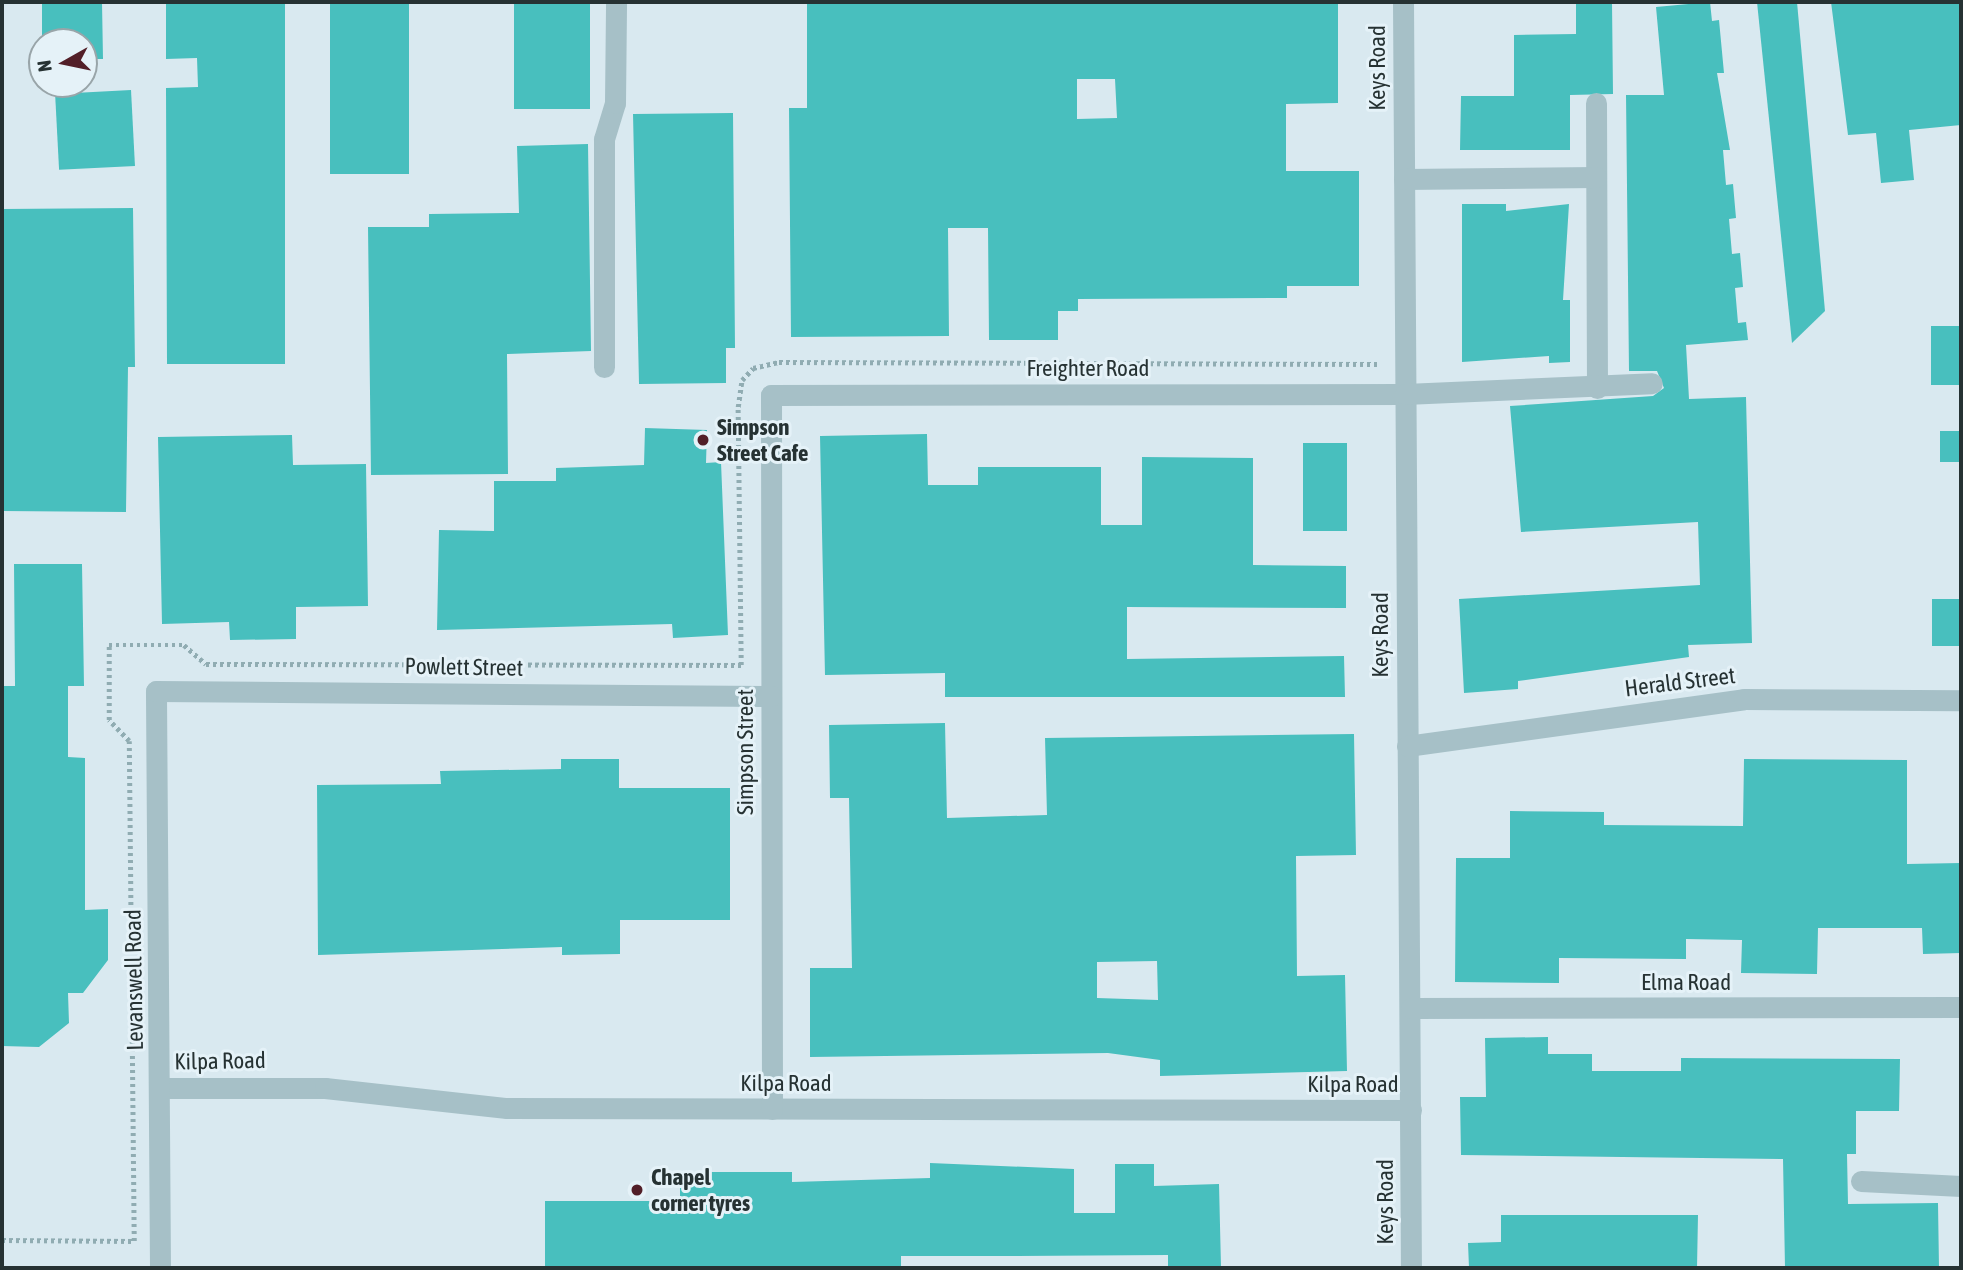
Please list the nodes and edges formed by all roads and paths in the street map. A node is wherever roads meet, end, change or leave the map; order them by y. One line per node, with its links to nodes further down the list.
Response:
1 (616, 2): 7 (street)
2 (1402, 2): 5 (street, Keys Road)
3 (1596, 103): 4 (street)
4 (1596, 177): 5 (street); 9 (street)
5 (1404, 179): 10 (street, Keys Road)
6 (1377, 364): 23 (path)
7 (604, 367)
8 (1652, 383): 9 (street, Freighter Road)
9 (1597, 388): 10 (street, Freighter Road)
10 (1405, 394): 11 (street, Freighter Road); 15 (street, Keys Road)
11 (771, 395): 13 (street, Simpson Street)
12 (156, 691): 13 (street, Powlett Street); 18 (street, Levanswell Road)
13 (771, 696): 19 (street, Simpson Street)
14 (1961, 700): 15 (street, Herald Street)
15 (1408, 746): 17 (street, Keys Road)
16 (1961, 1007): 17 (street, Elma Road)
17 (1411, 1008): 20 (street, Keys Road)
18 (162, 1088): 19 (street, Kilpa Road); 24 (street, Levanswell Road)
19 (772, 1109): 20 (street, Kilpa Road)
20 (1411, 1110): 25 (street, Keys Road)
21 (1861, 1181): 22 (street)
22 (1961, 1186)
23 (2, 1240)
24 (160, 1268)
25 (1411, 1268)

